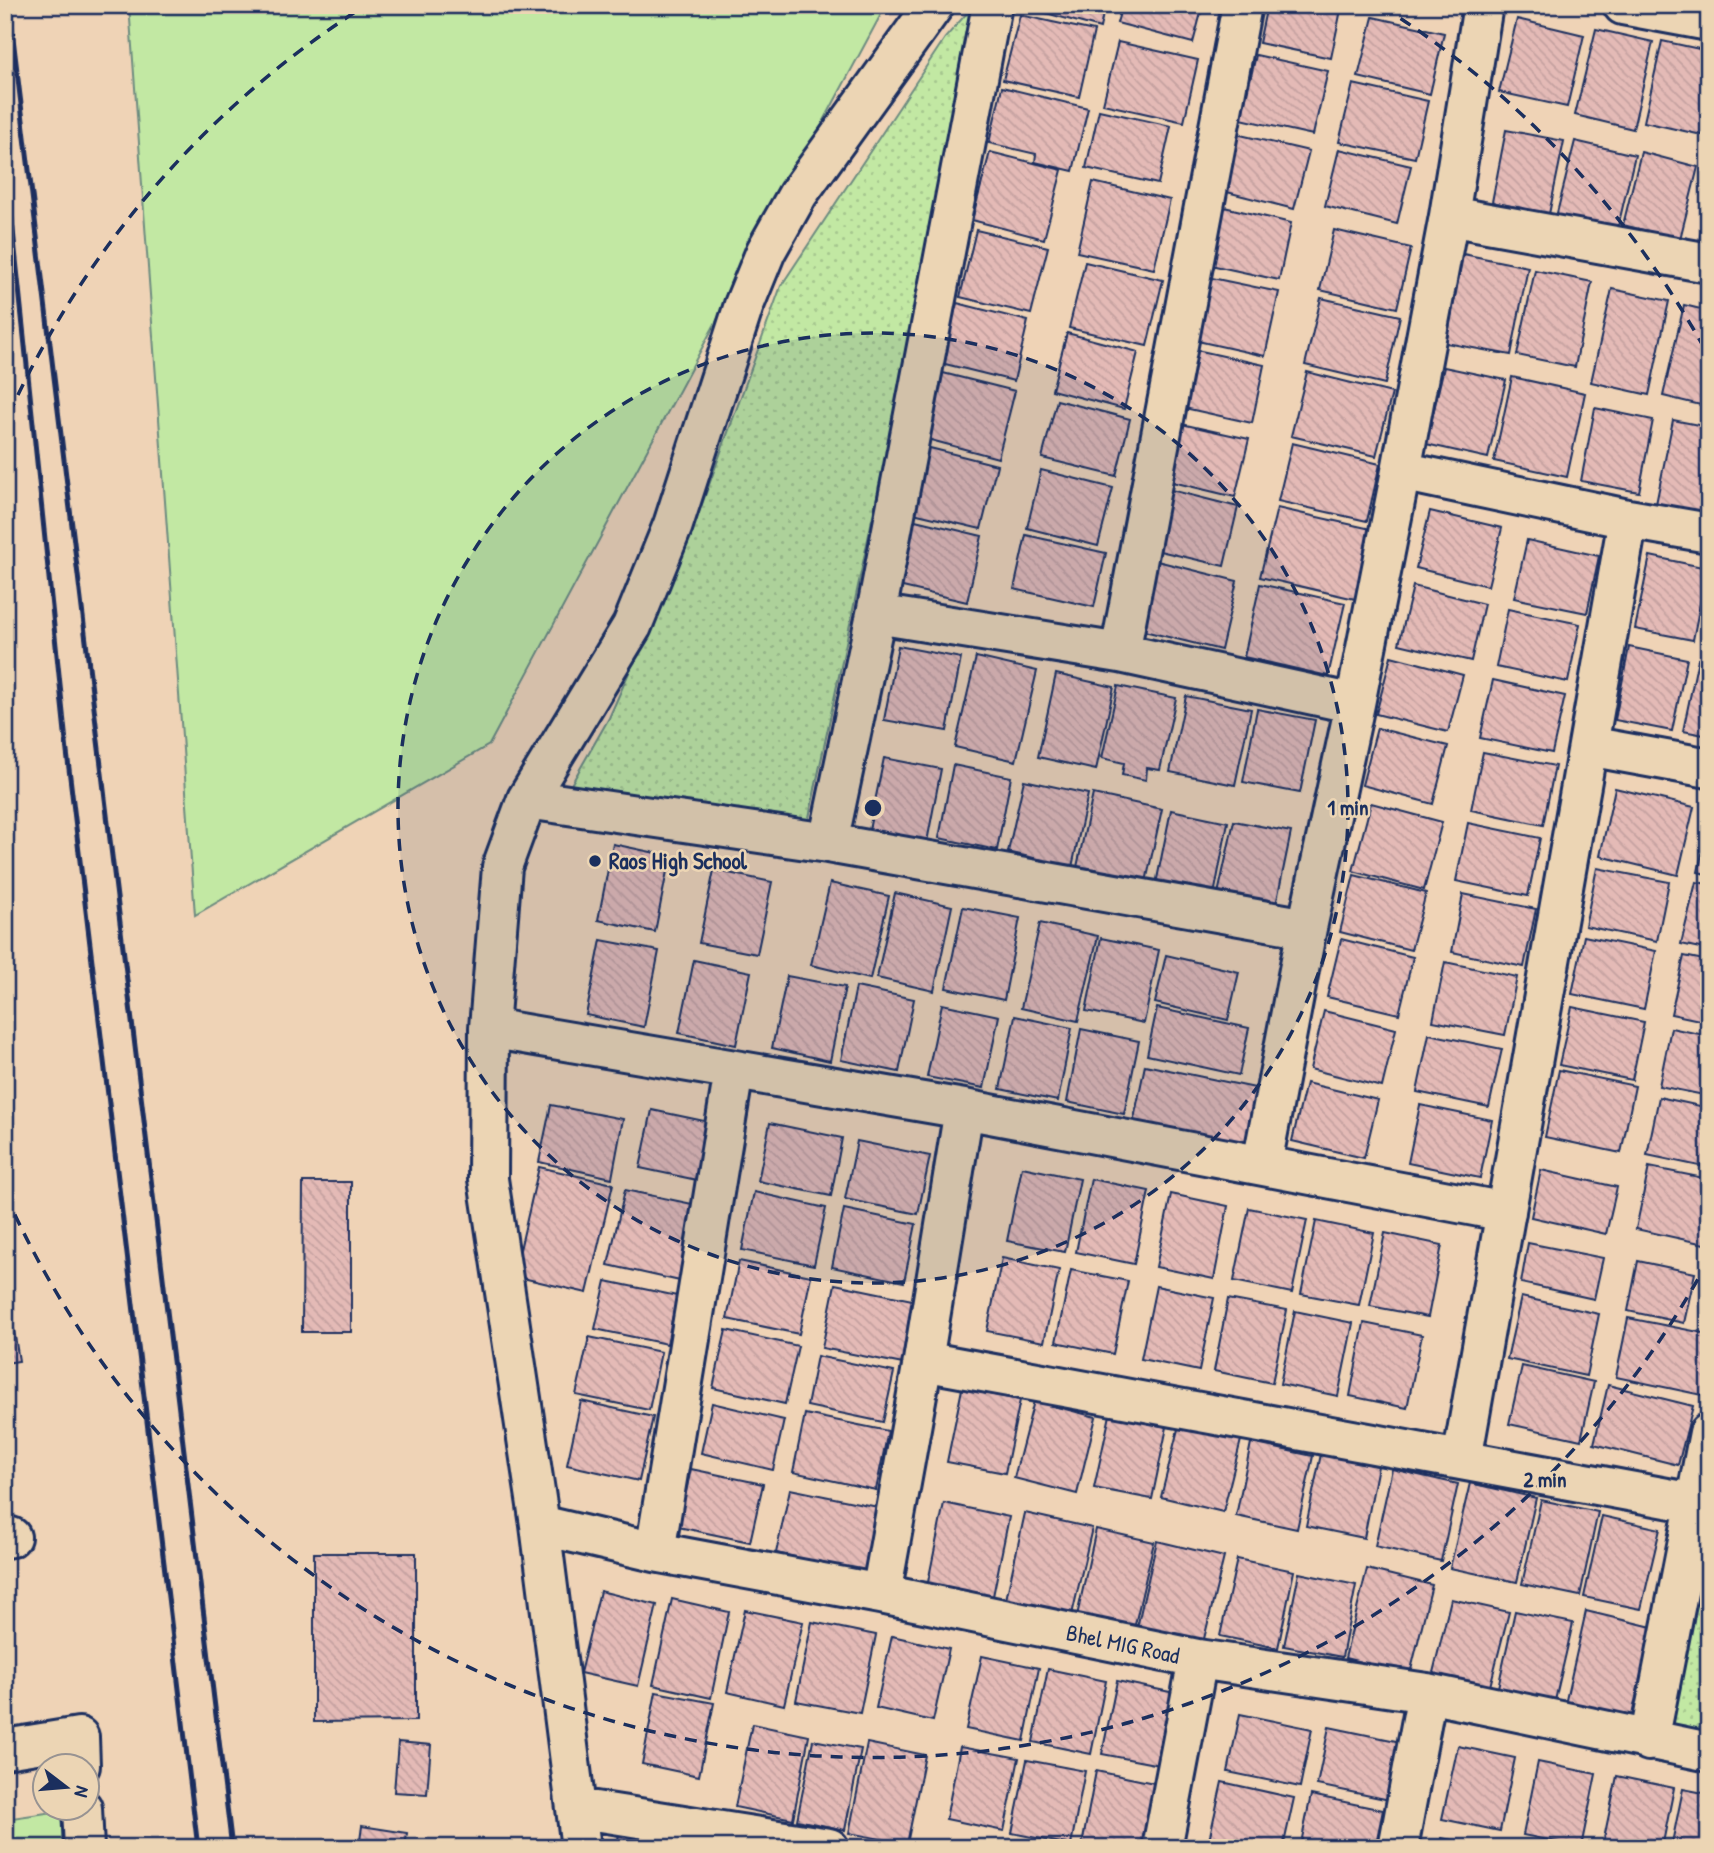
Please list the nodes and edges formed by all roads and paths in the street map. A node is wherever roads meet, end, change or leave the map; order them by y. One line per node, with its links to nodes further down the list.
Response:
1 (934, 5): 17 (street)
2 (992, 5): 12 (street)
3 (1242, 5): 13 (street)
4 (1483, 5): 7 (street)
5 (1623, 5): 6 (street)
6 (1709, 21)
7 (1449, 216): 8 (street); 9 (street)
8 (1709, 263)
9 (1402, 471): 10 (street); 14 (street)
10 (1628, 519): 11 (street); 15 (street)
11 (1709, 533)
12 (876, 614): 13 (street); 18 (street)
13 (1120, 653): 14 (street)
14 (1355, 704): 19 (street)
15 (1588, 746): 16 (street); 24 (street)
16 (1709, 768)
17 (527, 799): 18 (street); 20 (street)
18 (828, 844): 19 (street)
19 (1307, 928): 23 (street)
20 (489, 1028): 21 (street); 29 (street)
21 (734, 1071): 22 (street); 30 (street)
22 (964, 1109): 23 (street); 25 (street)
23 (1262, 1164): 24 (street)
24 (1506, 1212): 27 (street)
25 (923, 1362): 27 (street); 31 (street)
26 (1709, 1433): 28 (street)
27 (1462, 1460): 28 (street)
28 (1694, 1503): 34 (street)
29 (540, 1525): 30 (street, Bhel MIG Road); 38 (street)
30 (655, 1552): 31 (street, Bhel MIG Road)
31 (881, 1594): 32 (street, Bhel MIG Road)
32 (1198, 1659): 33 (street, Bhel MIG Road); 43 (street)
33 (1427, 1693): 34 (street, Bhel MIG Road); 44 (street)
34 (1649, 1741): 37 (street, Bhel MIG Road)
35 (5, 1749): 36 (street)
36 (80, 1751)
37 (1709, 1752)
38 (576, 1808): 41 (street); 42 (street)
39 (83, 1822): 40 (street)
40 (84, 1848)
41 (581, 1848)
42 (829, 1848)
43 (1162, 1848)
44 (1398, 1848)

